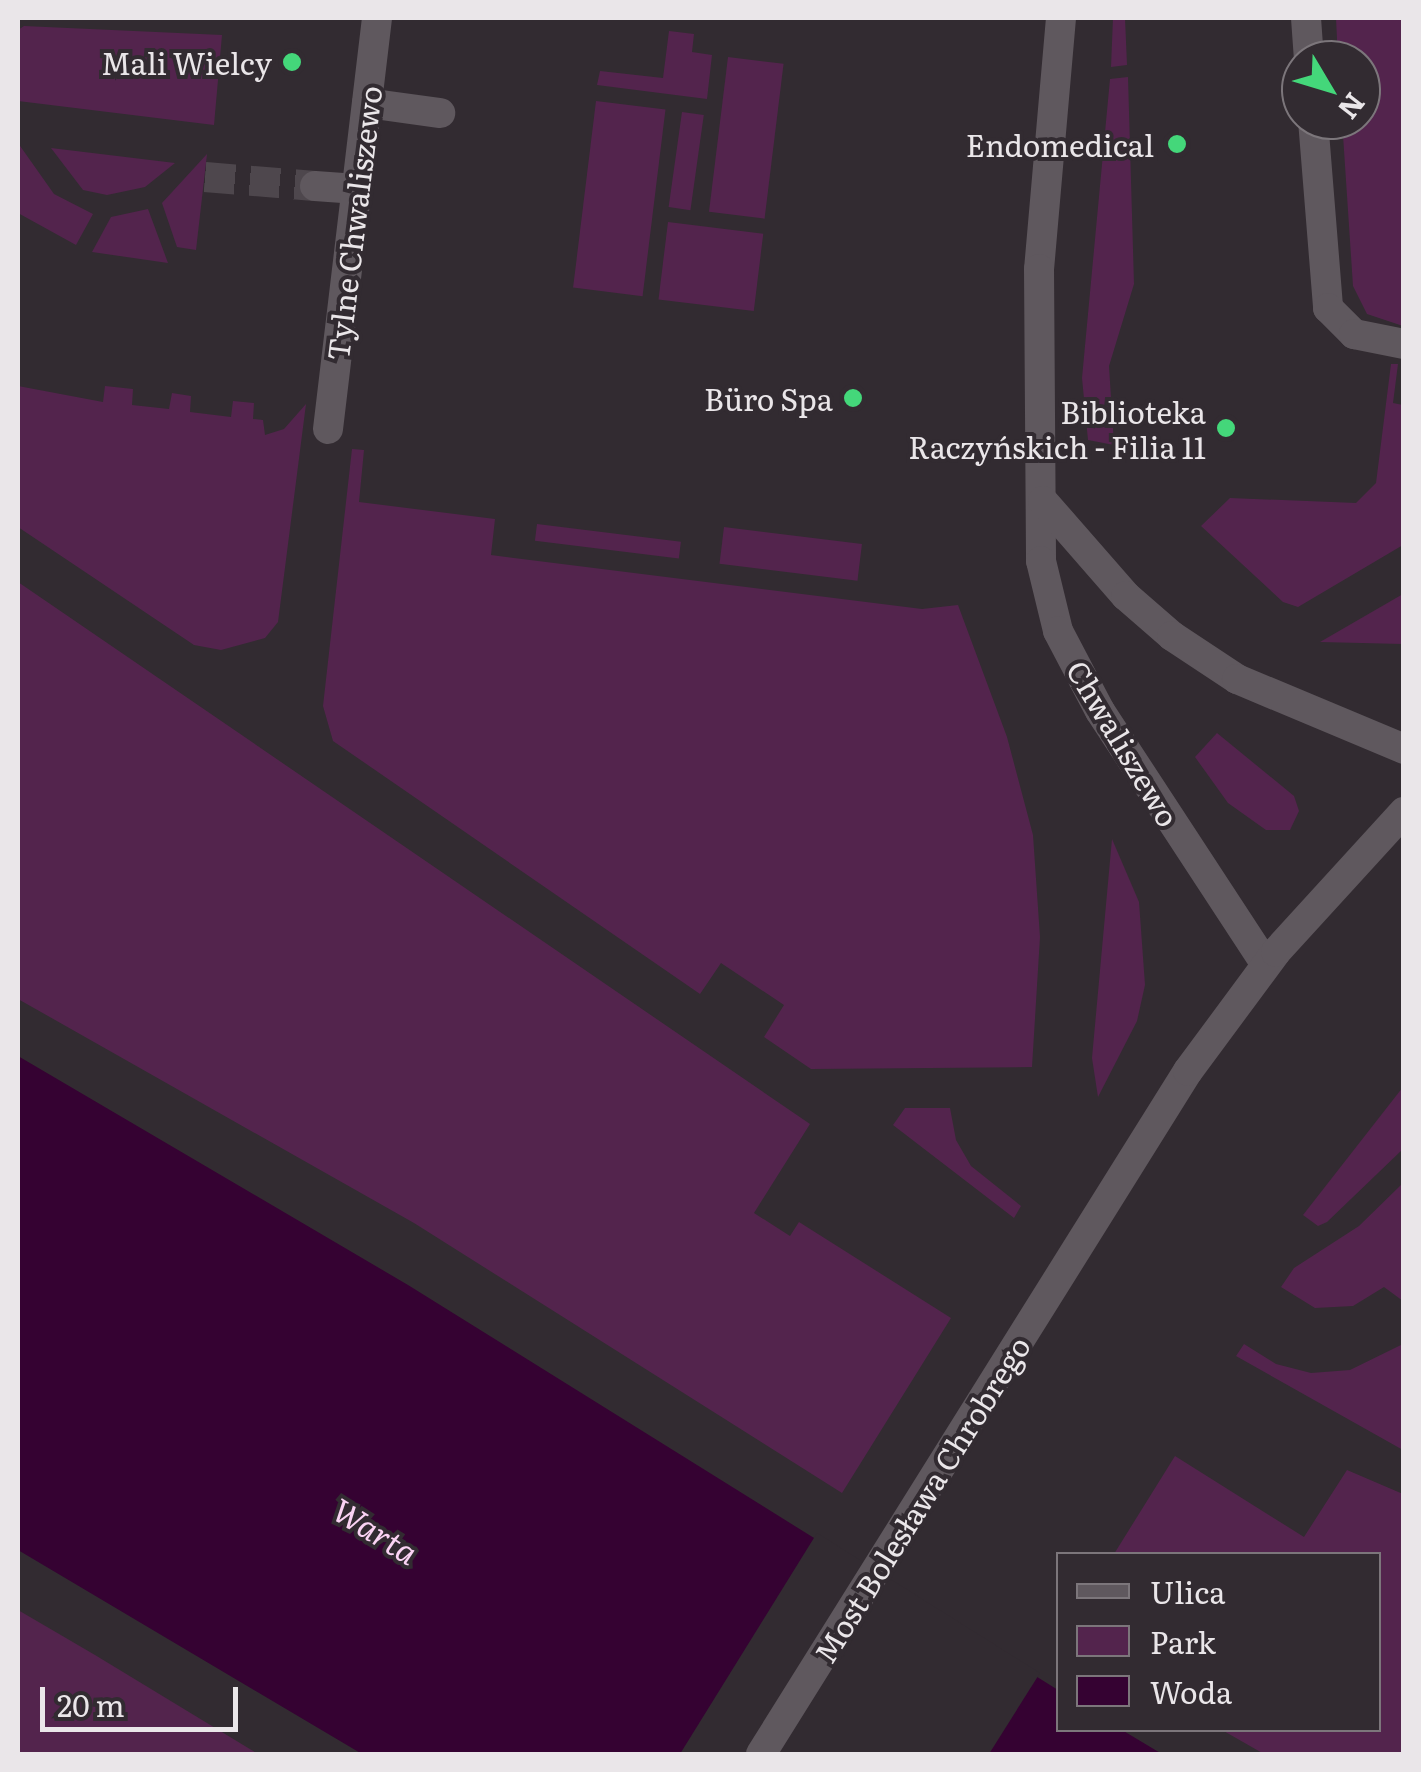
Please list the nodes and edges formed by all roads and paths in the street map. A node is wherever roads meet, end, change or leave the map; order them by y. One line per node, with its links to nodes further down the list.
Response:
1 (376, 18): 3 (street, Tylne Chwaliszewo)
2 (1061, 18): 10 (street, Chwaliszewo)
3 (366, 103): 4 (street); 7 (street, Tylne Chwaliszewo)
4 (440, 113)
5 (1314, 140): 8 (street)
6 (314, 186): 7 (street)
7 (356, 189): 9 (street, Tylne Chwaliszewo)
8 (1404, 344)
9 (328, 430)
10 (1043, 500): 11 (street); 13 (street, Chwaliszewo)
11 (1404, 749)
12 (1404, 812): 13 (street, Most Bolesława Chrobrego)
13 (1266, 965): 14 (street, Most Bolesława Chrobrego)
14 (761, 1754)

